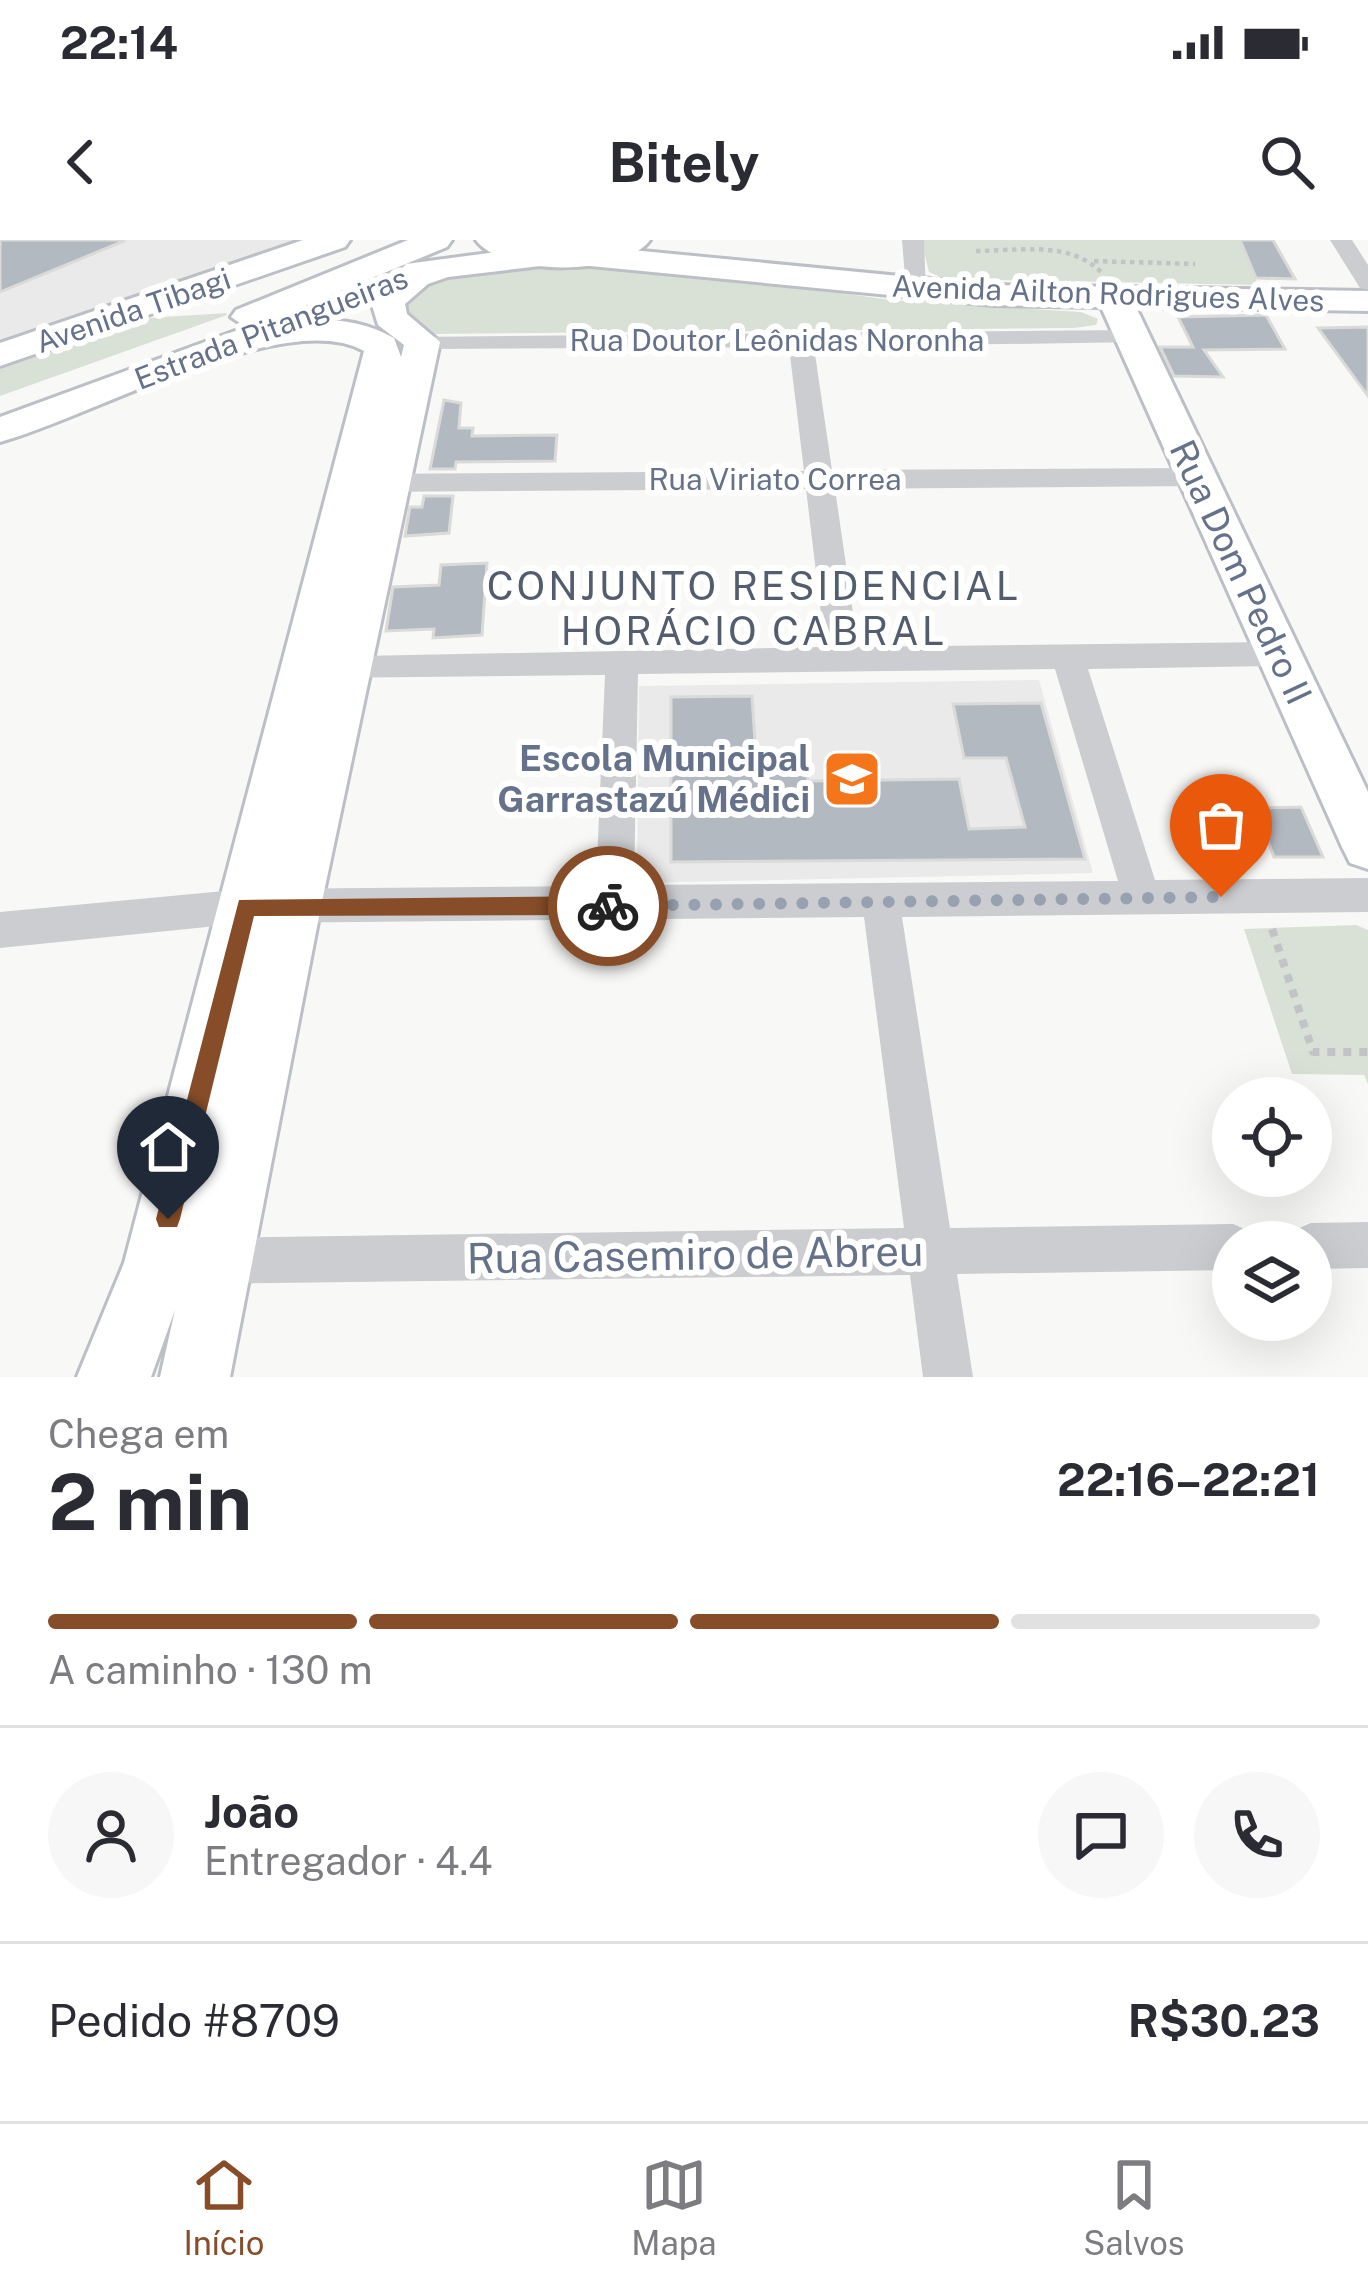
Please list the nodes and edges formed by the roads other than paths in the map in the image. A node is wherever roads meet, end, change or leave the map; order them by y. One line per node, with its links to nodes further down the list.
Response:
1 (334, 240): 15 (street, Avenida Tibagi)
2 (497, 240): 8 (highway)
3 (629, 240): 8 (highway)
4 (689, 240): 9 (street)
5 (913, 240): 13 (street)
6 (1341, 240): 12 (street)
7 (443, 253): 8 (street, Estrada Pitangueiras); 11 (street, Estrada Pitangueiras); 18 (street); 19 (street, Estrada Pitangueiras)
8 (564, 255): 9 (street, Estrada Pitangueiras)
9 (778, 270): 13 (street, Avenida Ailton Rodrigues Alves)
10 (1104, 279): 13 (street, Avenida Ailton Rodrigues Alves); 14 (street, Avenida Ailton Rodrigues Alves); 16 (street, Rua Dom Pedro II)
11 (339, 280): 15 (street); 21 (street, Estrada Pitangueiras)
12 (1368, 283)
13 (917, 289)
14 (1368, 301)
15 (122, 314): 20 (street, Avenida Tibagi)
16 (1131, 337): 17 (street, Rua Doutor Leônidas Noronha); 23 (street, Rua Dom Pedro II)
17 (801, 341): 18 (street, Rua Doutor Leônidas Noronha); 24 (street)
18 (402, 344): 19 (street); 25 (street)
19 (225, 347): 22 (street, Estrada Pitangueiras)
20 (0, 356)
21 (0, 409)
22 (0, 430)
23 (1197, 477): 24 (street, Rua Viriato Correa); 26 (street, Rua Dom Pedro II)
24 (821, 478): 25 (street, Rua Viriato Correa); 27 (street)
25 (371, 483): 30 (street)
26 (1279, 654): 28 (street); 31 (street, Rua Dom Pedro II)
27 (842, 658): 28 (street); 29 (street)
28 (1068, 658): 33 (street)
29 (622, 662): 30 (street); 36 (street)
30 (329, 666): 35 (street)
31 (1368, 847)
32 (1368, 895): 33 (street)
33 (1142, 898): 34 (street)
34 (881, 902): 36 (street); 41 (street)
35 (270, 906): 36 (street); 37 (street); 42 (street); 43 (street)
36 (614, 906)
37 (0, 930)
38 (1368, 1245): 39 (street)
39 (1332, 1246)
40 (1212, 1247): 41 (street, Rua Casemiro de Abreu)
41 (932, 1251): 42 (street, Rua Casemiro de Abreu); 46 (street)
42 (224, 1260): 43 (street, Rua Casemiro de Abreu); 45 (street)
43 (157, 1263): 44 (street)
44 (112, 1377)
45 (195, 1377)
46 (949, 1377)

